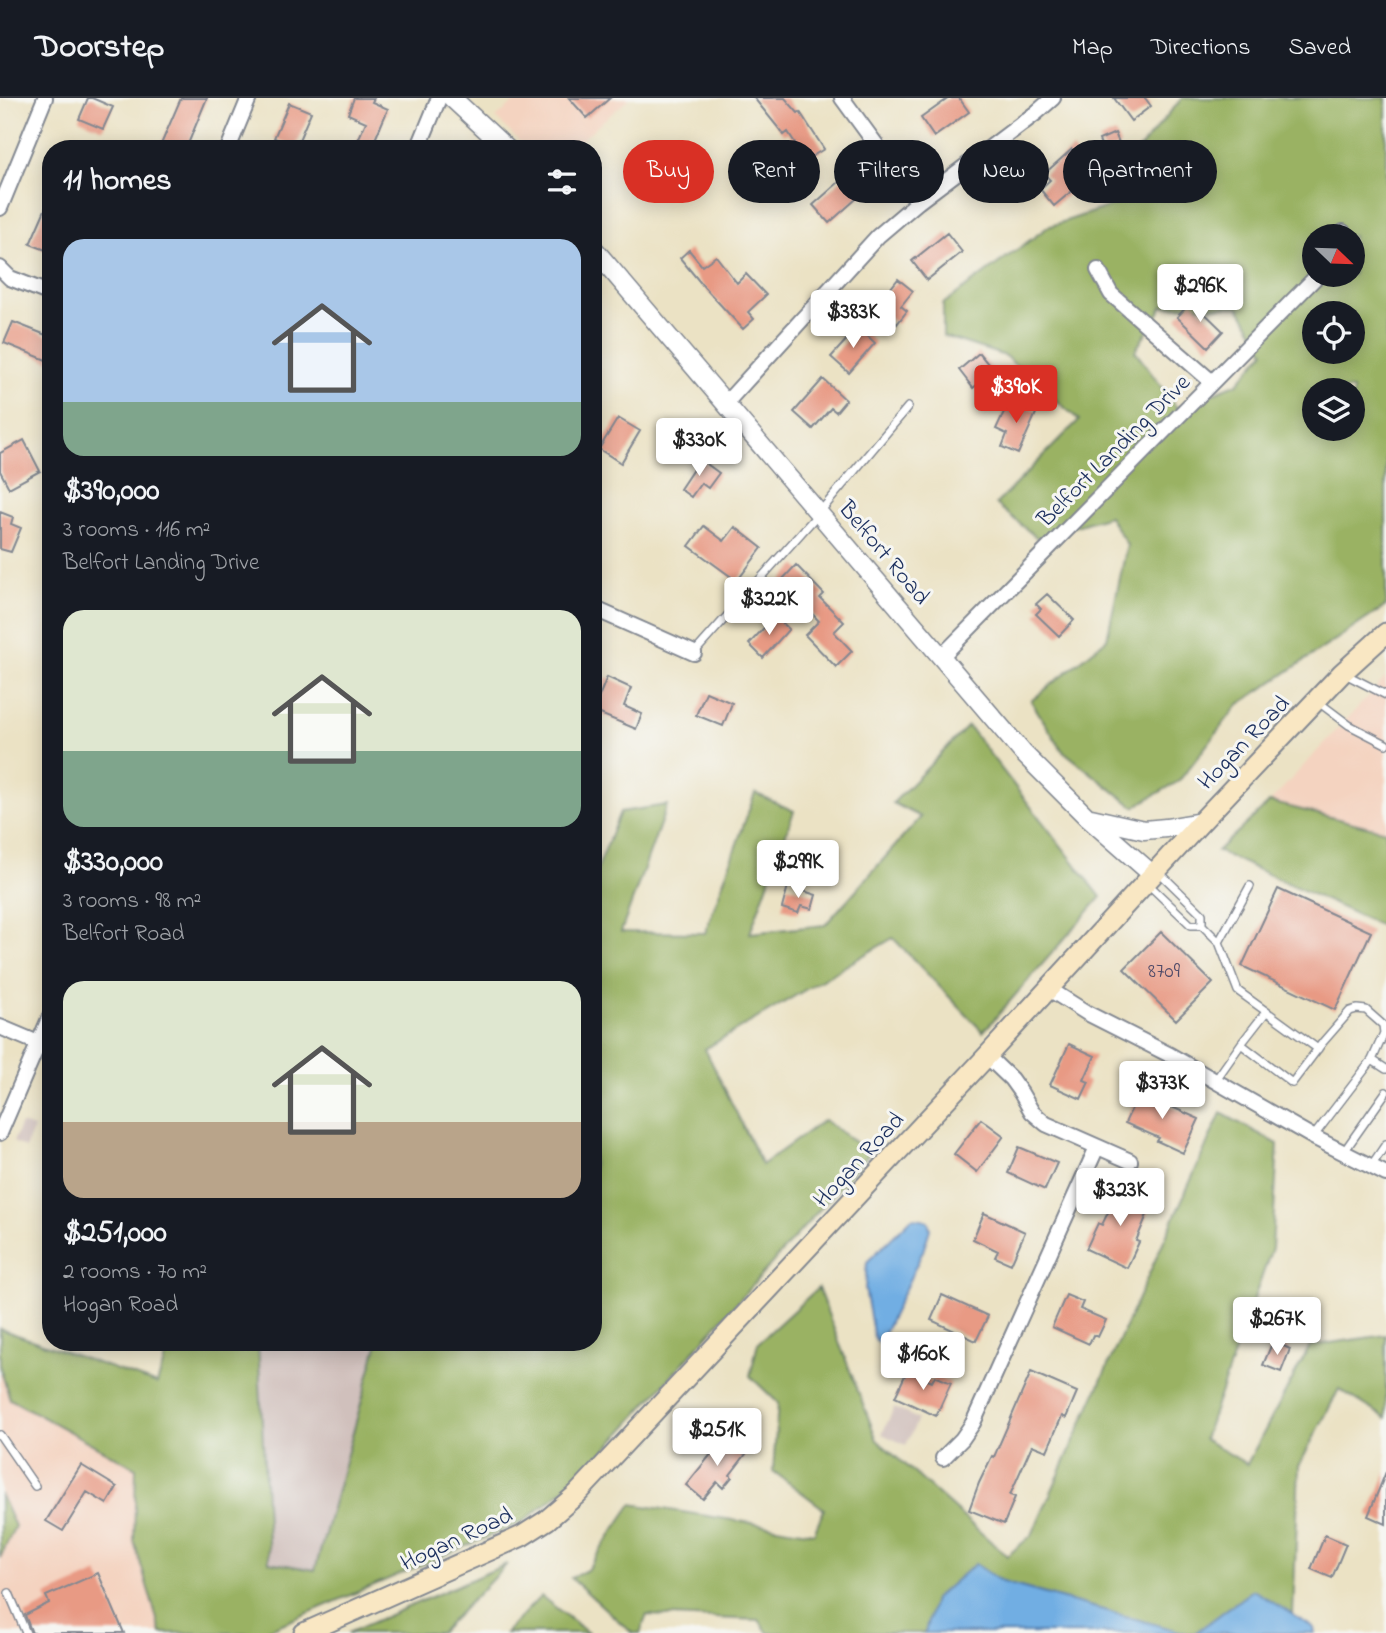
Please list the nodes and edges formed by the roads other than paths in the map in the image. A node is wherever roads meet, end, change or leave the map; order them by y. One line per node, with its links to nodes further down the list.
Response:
1 (45, 98): 13 (street)
2 (249, 98): 7 (street)
3 (439, 98): 8 (street)
4 (452, 98): 9 (street)
5 (842, 98): 10 (street)
6 (1052, 98): 11 (street)
7 (232, 140)
8 (422, 140)
9 (497, 140)
10 (873, 140)
11 (944, 182)
12 (917, 203): 20 (street)
13 (0, 208)
14 (602, 259): 20 (street, Belfort Road)
15 (0, 268): 18 (street)
16 (1098, 270): 19 (street)
17 (1306, 287): 19 (street, Belfort Landing Drive)
18 (42, 290)
19 (1212, 382): 26 (street, Belfort Landing Drive)
20 (725, 404): 22 (street, Belfort Road)
21 (908, 407): 22 (lane)
22 (819, 513): 25 (lane); 26 (street, Belfort Road)
23 (602, 612): 25 (street)
24 (1386, 633): 27 (main road, Hogan Road)
25 (694, 653)
26 (941, 657): 31 (street, Belfort Road)
27 (1342, 673): 28 (lane); 29 (main road, Hogan Road)
28 (1386, 695)
29 (1317, 701): 30 (lane); 32 (main road, Hogan Road)
30 (1386, 744)
31 (1087, 817): 32 (street); 33 (street, Belfort Road)
32 (1201, 822): 33 (main road, Hogan Road)
33 (1152, 876): 35 (lane); 35 (lane); 37 (main road, Hogan Road)
34 (1250, 887): 36 (lane)
35 (1202, 925): 36 (lane)
36 (1219, 942): 38 (lane)
37 (1049, 989): 44 (main road, Hogan Road); 47 (street)
38 (1266, 1012): 42 (lane); 43 (lane)
39 (0, 1027): 41 (street)
40 (42, 1034): 41 (street)
41 (38, 1043): 49 (street)
42 (1241, 1044): 43 (lane); 47 (lane)
43 (1318, 1049): 45 (lane)
44 (987, 1056): 52 (street); 62 (main road, Hogan Road)
45 (1372, 1060): 46 (lane); 50 (lane)
46 (1386, 1069)
47 (1215, 1081): 50 (street)
48 (1386, 1092): 53 (lane)
49 (0, 1133)
50 (1313, 1137): 53 (street)
51 (1386, 1144): 55 (lane)
52 (1097, 1147): 54 (street); 58 (street)
53 (1342, 1153): 55 (street)
54 (1130, 1161)
55 (1371, 1167): 56 (street)
56 (1386, 1174)
57 (0, 1435): 59 (lane)
58 (943, 1458)
59 (34, 1486)
60 (9, 1593): 61 (lane)
61 (26, 1633)
62 (304, 1633)

